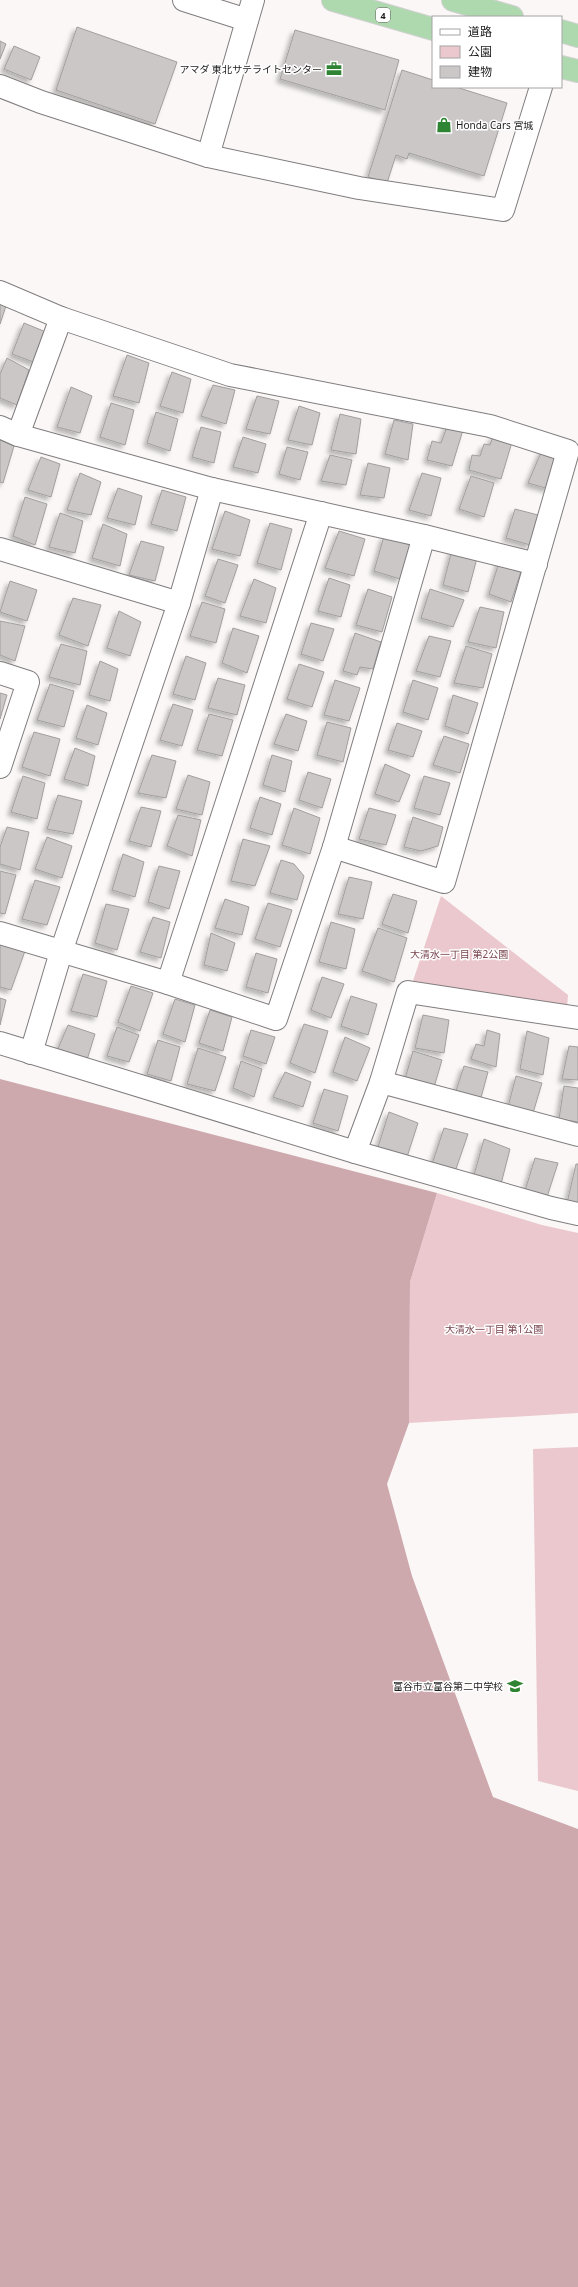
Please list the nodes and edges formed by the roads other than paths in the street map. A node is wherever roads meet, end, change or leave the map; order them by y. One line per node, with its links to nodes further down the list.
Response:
1 (184, 0): 4 (street)
2 (332, 0): 6 (highway, 4)
3 (453, 0): 5 (highway)
4 (250, 10): 13 (street)
5 (509, 16)
6 (432, 29)
7 (562, 31): 8 (highway)
8 (578, 36)
9 (562, 67): 10 (highway)
10 (578, 71)
11 (0, 86): 13 (street)
12 (541, 88): 13 (street)
13 (208, 156)
14 (0, 292): 15 (street)
15 (62, 318): 16 (street); 21 (street)
16 (9, 431): 17 (street)
17 (212, 489): 18 (street); 22 (street)
18 (320, 513): 19 (street); 28 (street)
19 (424, 536): 21 (street); 25 (street)
20 (0, 549): 22 (street)
21 (536, 564): 25 (street)
22 (179, 603): 27 (street)
23 (0, 673): 24 (street)
24 (0, 767)
25 (334, 848): 28 (street)
26 (0, 933): 27 (street)
27 (61, 952): 28 (street); 31 (street)
28 (168, 983)
29 (578, 1018): 32 (street)
30 (0, 1043): 31 (street)
31 (31, 1053): 34 (street)
32 (381, 1082): 33 (street); 34 (street)
33 (578, 1136)
34 (355, 1152): 35 (street)
35 (578, 1214)

